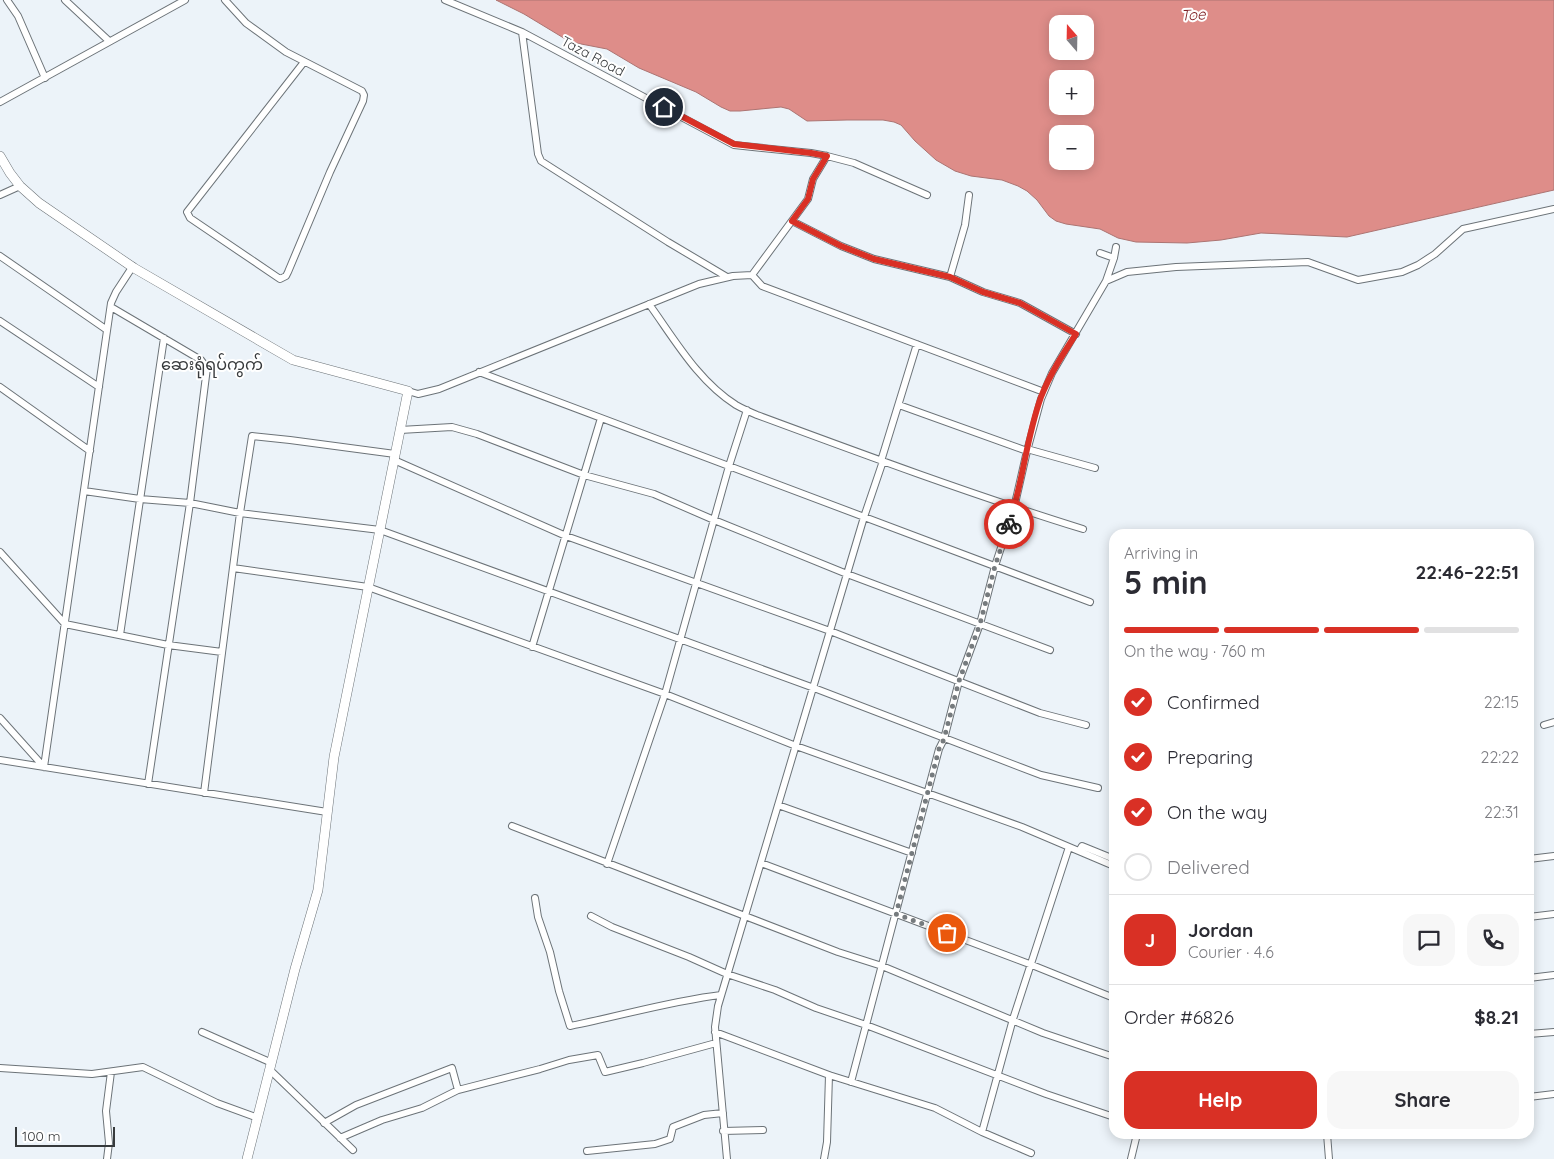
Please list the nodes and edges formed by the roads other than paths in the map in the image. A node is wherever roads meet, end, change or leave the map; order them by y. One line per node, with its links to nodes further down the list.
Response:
1 (7, 0): 9 (street)
2 (65, 0): 7 (street)
3 (186, 0): 7 (street)
4 (225, 0): 8 (street)
5 (445, 0): 6 (street, Taza Road)
6 (522, 32): 12 (street, Taza Road); 25 (street)
7 (109, 41): 9 (street)
8 (304, 62): 8 (street)
9 (44, 78): 10 (street)
10 (0, 102)
11 (0, 156): 13 (street)
12 (827, 156): 15 (street, Taza Road); 18 (street)
13 (20, 186): 14 (street); 23 (street)
14 (0, 195)
15 (927, 195)
16 (968, 195): 26 (street)
17 (1554, 209): 27 (street)
18 (792, 221): 24 (street); 26 (street)
19 (1116, 247): 22 (street)
20 (1100, 253): 22 (street)
21 (0, 256): 31 (street)
22 (1114, 258): 27 (street)
23 (133, 266): 29 (street); 38 (street)
24 (752, 275): 25 (street); 34 (street)
25 (727, 277): 28 (street)
26 (950, 277): 32 (street)
27 (1106, 281): 32 (street)
28 (649, 304): 35 (street); 41 (street)
29 (111, 306): 31 (street); 33 (street)
30 (0, 321): 37 (street)
31 (108, 330): 37 (street)
32 (1076, 334): 39 (street)
33 (164, 338): 52 (street); 53 (street)
34 (917, 344): 39 (street); 40 (street)
35 (479, 372): 38 (street); 42 (street)
36 (0, 387): 45 (street)
37 (99, 387): 45 (street)
38 (408, 391): 43 (street)
39 (1044, 392): 44 (street)
40 (899, 406): 44 (street); 47 (street)
41 (747, 410): 47 (street); 48 (street)
42 (601, 418): 48 (street); 50 (street)
43 (400, 430): 46 (street); 50 (street)
44 (1027, 450): 49 (street); 54 (street)
45 (90, 451): 51 (street)
46 (394, 457): 55 (street); 59 (street); 60 (street)
47 (883, 461): 54 (street); 56 (street)
48 (729, 466): 56 (street); 57 (street)
49 (1094, 468)
50 (584, 474): 57 (street); 60 (street)
51 (84, 490): 52 (street); 69 (street)
52 (140, 499): 53 (street); 72 (street)
53 (190, 503): 55 (street); 74 (street)
54 (1014, 508): 58 (street); 62 (street)
55 (240, 513): 59 (street); 63 (street)
56 (864, 517): 62 (street); 64 (street)
57 (714, 520): 64 (street); 65 (street)
58 (1083, 529)
59 (380, 530): 66 (street); 67 (street)
60 (566, 536): 65 (street); 67 (street)
61 (0, 552): 69 (street)
62 (995, 566): 68 (street); 70 (street)
63 (233, 568): 66 (street); 77 (street)
64 (847, 574): 70 (street); 71 (street)
65 (696, 582): 71 (street); 73 (street)
66 (368, 587): 75 (street); 94 (street)
67 (549, 591): 73 (street); 75 (street)
68 (1090, 602)
69 (65, 624): 72 (street); 88 (street)
70 (980, 624): 76 (street); 78 (street)
71 (830, 631): 78 (street); 79 (street)
72 (120, 635): 74 (street)
73 (679, 639): 79 (street); 80 (street)
74 (168, 645): 77 (street); 89 (street)
75 (532, 647): 80 (street)
76 (1050, 650)
77 (222, 652): 91 (street)
78 (959, 681): 83 (street); 85 (street)
79 (814, 688): 85 (street); 86 (street)
80 (665, 694): 86 (street); 103 (street)
81 (0, 718): 88 (street)
82 (1554, 722): 84 (street)
83 (1086, 725)
84 (1544, 725)
85 (944, 739): 90 (street); 92 (street)
86 (796, 746): 92 (street); 93 (street)
87 (0, 760): 88 (street)
88 (44, 767): 89 (street)
89 (148, 784): 91 (street)
90 (1098, 788)
91 (204, 793): 94 (street)
92 (928, 793): 96 (street); 98 (street)
93 (778, 805): 98 (street); 102 (street)
94 (328, 812): 126 (street)
95 (512, 826): 103 (street)
96 (1069, 847): 97 (street); 111 (street)
97 (1079, 851): 100 (street); 104 (street)
98 (912, 853): 106 (street)
99 (1554, 856): 101 (street)
100 (1109, 857)
101 (1534, 858)
102 (761, 863): 106 (street); 108 (street)
103 (607, 864): 108 (street)
104 (1109, 864)
105 (535, 898): 116 (street)
106 (896, 914): 111 (street); 112 (street)
107 (1554, 914): 110 (street)
108 (745, 915): 112 (street); 113 (street)
109 (591, 916): 113 (street)
110 (1534, 916)
111 (1032, 965): 117 (street); 118 (street)
112 (882, 966): 118 (street); 119 (street)
113 (727, 974): 116 (street); 119 (street)
114 (1554, 975): 115 (street)
115 (1534, 977)
116 (722, 994): 121 (street)
117 (1109, 996)
118 (1013, 1019): 125 (street); 130 (street)
119 (866, 1025): 130 (street); 131 (street)
120 (202, 1032): 126 (street)
121 (715, 1032): 124 (street); 129 (street)
122 (1554, 1032): 123 (street)
123 (1534, 1034)
124 (716, 1043): 132 (street); 135 (street)
125 (1109, 1055)
126 (271, 1066): 137 (street); 138 (street)
127 (0, 1068): 128 (street)
128 (111, 1072): 137 (street); 148 (street)
129 (829, 1074): 131 (street); 151 (street)
130 (998, 1076): 136 (street); 141 (street)
131 (850, 1082): 141 (street)
132 (458, 1090): 138 (street); 142 (street)
133 (1554, 1094): 134 (street)
134 (1534, 1096)
135 (722, 1113): 140 (street); 146 (street)
136 (1109, 1115)
137 (258, 1118): 149 (street)
138 (324, 1123): 142 (street)
139 (763, 1130): 140 (street)
140 (723, 1131): 150 (street)
141 (982, 1132): 147 (street)
142 (340, 1138): 145 (street)
143 (1137, 1139): 152 (street)
144 (1327, 1139): 153 (street)
145 (353, 1150)
146 (587, 1151)
147 (1031, 1153)
148 (108, 1159)
149 (247, 1159)
150 (727, 1159)
151 (824, 1159)
152 (1131, 1159)
153 (1329, 1159)

